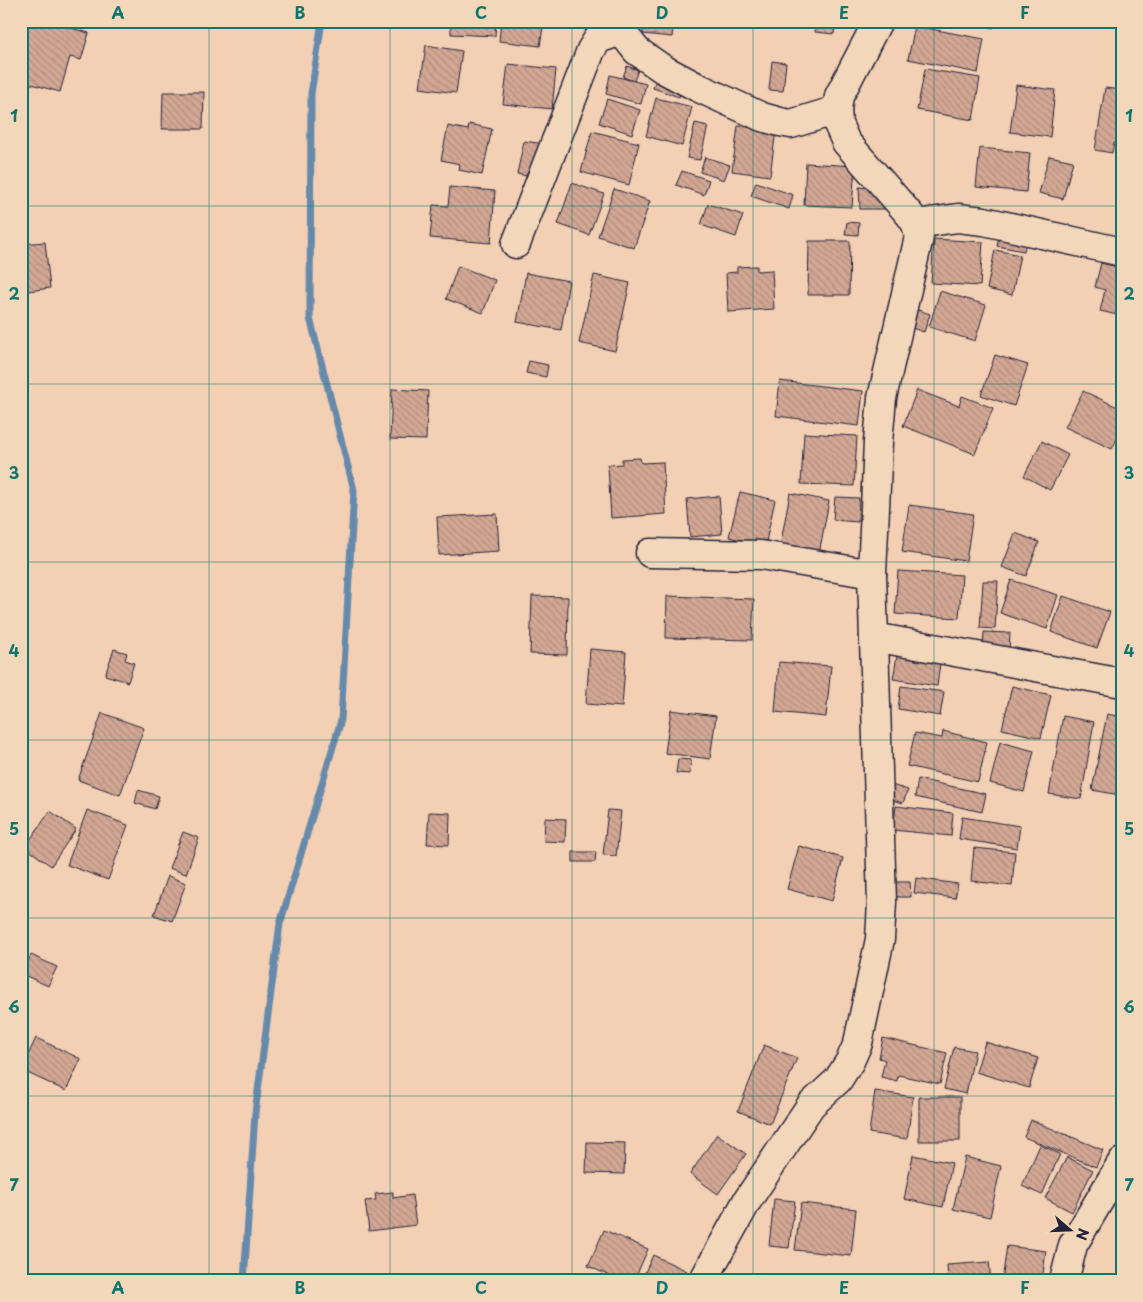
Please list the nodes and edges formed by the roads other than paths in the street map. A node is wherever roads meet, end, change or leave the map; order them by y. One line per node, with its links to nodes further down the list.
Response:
1 (878, 21): 3 (street)
2 (621, 26): 3 (street); 5 (street)
3 (837, 110): 4 (street)
4 (916, 224): 6 (street); 8 (street)
5 (516, 244)
6 (1122, 252)
7 (650, 554): 8 (street)
8 (872, 574): 9 (street)
9 (874, 637): 10 (street); 12 (street)
10 (1122, 683)
11 (1122, 1162): 13 (street)
12 (703, 1281)
13 (1064, 1281)

